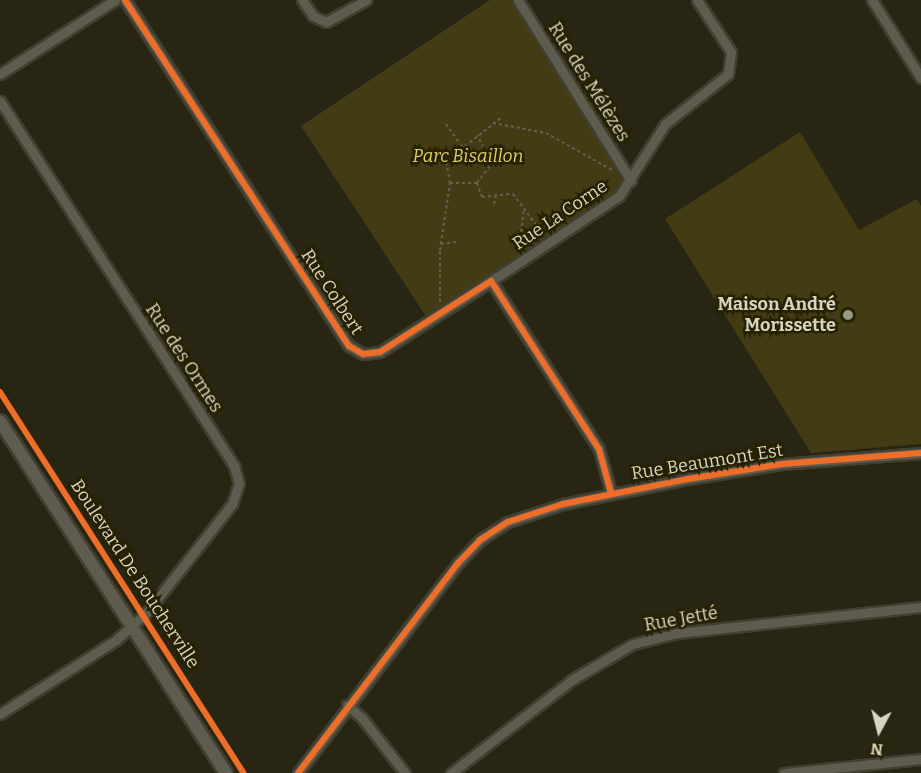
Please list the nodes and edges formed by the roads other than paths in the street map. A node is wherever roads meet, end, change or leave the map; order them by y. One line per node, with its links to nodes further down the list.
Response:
1 (115, 0): 8 (street)
2 (125, 0): 12 (street, Rue Colbert)
3 (302, 0): 4 (street)
4 (366, 0)
5 (518, 0): 11 (street, Rue des Mélèzes)
6 (698, 0): 11 (street, Rue La Corne)
7 (872, 0): 9 (street)
8 (0, 74)
9 (921, 78)
10 (0, 101): 17 (street, Rue des Ormes)
11 (631, 181): 12 (street, Rue La Corne)
12 (491, 281): 15 (street)
13 (0, 421): 17 (street, Boulevard De Boucherville)
14 (921, 453): 15 (street, Rue Beaumont Est)
15 (611, 493): 18 (street, Rue Beaumont Est)
16 (921, 607): 24 (street, Rue Jetté)
17 (131, 626): 19 (street, Rue des Ormes); 21 (street, Boulevard De Boucherville)
18 (347, 705): 22 (street, Rue Beaumont Est); 23 (street)
19 (0, 714)
20 (921, 759): 25 (street)
21 (226, 773)
22 (298, 773)
23 (405, 773)
24 (451, 773)
25 (784, 773)

